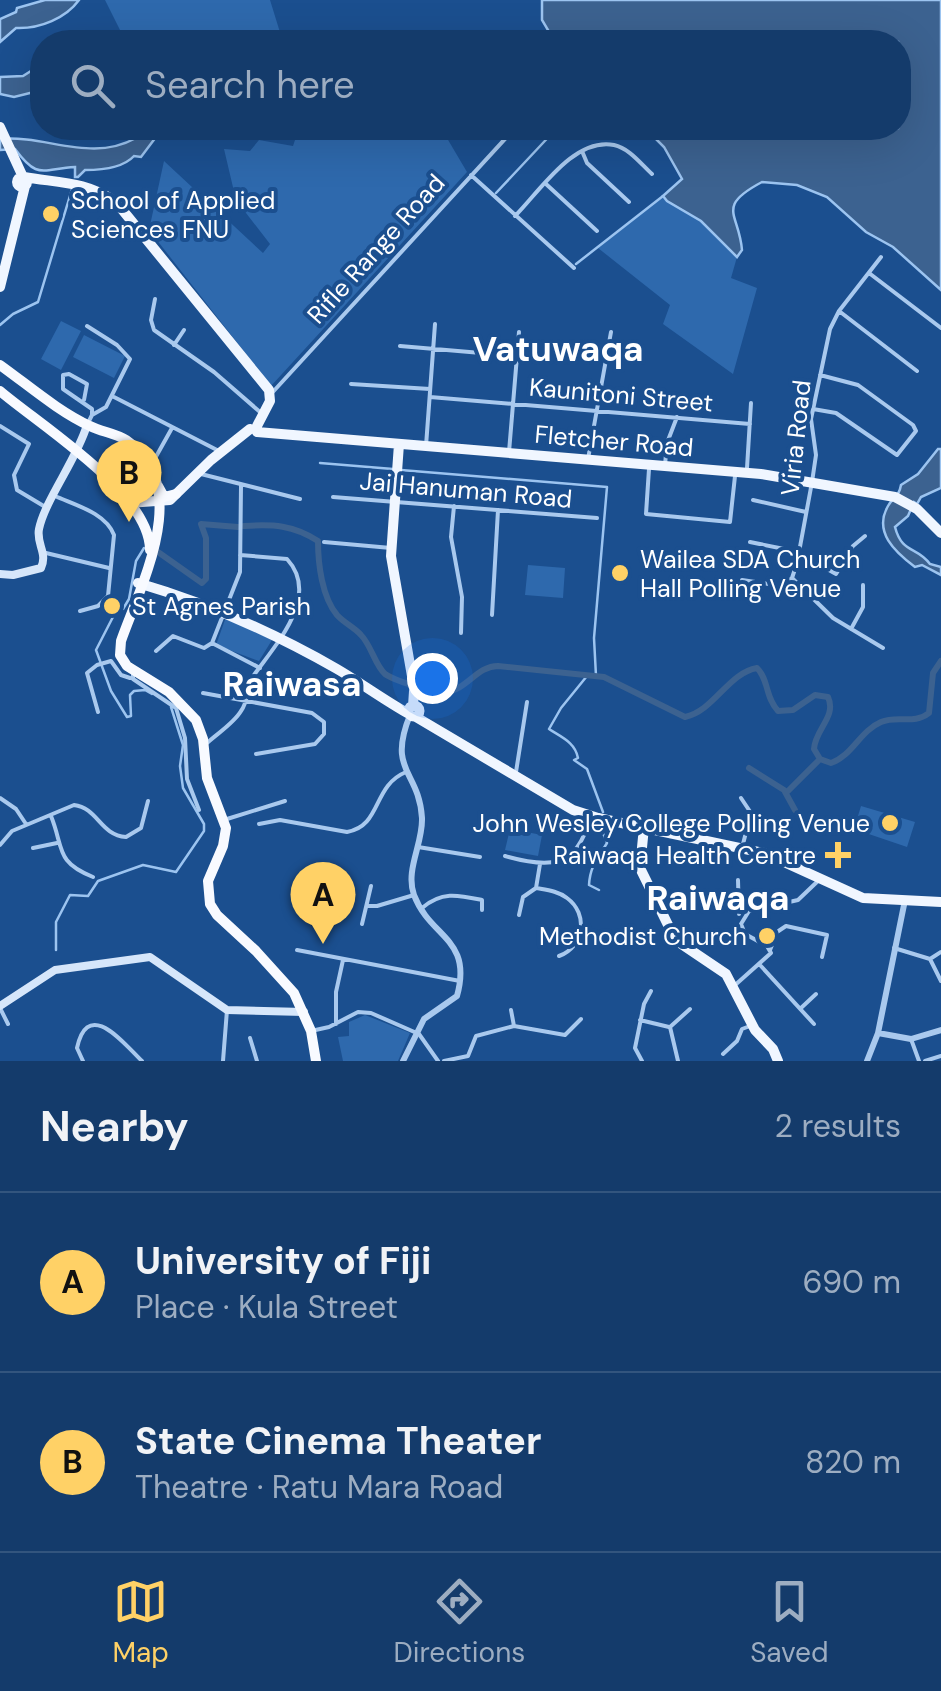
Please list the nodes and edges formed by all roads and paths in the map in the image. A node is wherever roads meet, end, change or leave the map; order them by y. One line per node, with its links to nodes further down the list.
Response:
1 (1, 134): 6 (main road)
2 (504, 140): 5 (street, Rifle Range Road)
3 (582, 152): 4 (street); 7 (street); 8 (street)
4 (652, 174)
5 (472, 175): 9 (street); 36 (street, Rifle Range Road)
6 (22, 182): 14 (main road); 36 (main road)
7 (546, 184): 9 (street); 10 (street)
8 (629, 202)
9 (515, 216): 12 (street)
10 (597, 231)
11 (881, 257): 13 (street, Viria Road)
12 (574, 268)
13 (868, 273): 16 (street, Viria Road); 19 (street)
14 (0, 287)
15 (155, 299): 23 (street)
16 (839, 311): 28 (street); 29 (street, Viria Road)
17 (435, 324): 25 (street)
18 (87, 326): 33 (street)
19 (941, 328)
20 (184, 330): 23 (street)
21 (519, 332): 26 (street)
22 (612, 332): 40 (street)
23 (174, 345): 36 (street)
24 (400, 346): 25 (street)
25 (434, 349): 26 (street); 31 (street)
26 (517, 356): 38 (street)
27 (0, 364): 42 (highway)
28 (916, 371)
29 (820, 375): 39 (street, Viria Road); 39 (street)
30 (351, 384): 31 (street)
31 (430, 389): 34 (street)
32 (0, 391): 49 (highway)
33 (112, 396): 42 (street); 45 (street)
34 (430, 397): 38 (street, Kaunitoni Street); 48 (street)
35 (84, 400): 35 (street); 42 (street)
36 (266, 402): 46 (main road); 46 (main road)
37 (752, 403): 43 (street)
38 (513, 404): 40 (street, Kaunitoni Street); 51 (street)
39 (813, 409): 59 (street, Viria Road)
40 (598, 410): 41 (street, Kaunitoni Street); 52 (street)
41 (677, 417): 43 (street, Kaunitoni Street); 55 (street)
42 (90, 420): 49 (main road); 54 (highway)
43 (750, 424): 56 (street)
44 (0, 426): 70 (street)
45 (172, 428): 50 (street); 54 (street)
46 (257, 429): 47 (main road, Fletcher Road); 50 (main road)
47 (399, 444): 48 (main road, Fletcher Road); 67 (main road)
48 (426, 446): 51 (main road, Fletcher Road)
49 (78, 452): 62 (main road); 68 (highway)
50 (221, 452): 57 (main road)
51 (510, 452): 52 (main road, Fletcher Road)
52 (588, 459): 53 (main road, Fletcher Road)
53 (650, 464): 55 (main road, Fletcher Road); 56 (street)
54 (150, 465): 58 (highway)
55 (664, 465): 56 (main road, Fletcher Road)
56 (741, 472): 59 (main road, Fletcher Road)
57 (197, 473): 60 (street); 61 (main road)
58 (156, 480): 61 (highway); 66 (highway)
59 (812, 482): 72 (street, Viria Road); 74 (main road, Fletcher Road)
60 (241, 486): 64 (street); 81 (street)
61 (176, 494): 66 (main road)
62 (55, 496): 70 (main road); 83 (street)
63 (332, 497): 67 (street, Jai Hanuman Road)
64 (300, 499)
65 (753, 500): 72 (street)
66 (158, 502): 68 (main road); 87 (highway)
67 (394, 502): 69 (street, Jai Hanuman Road); 78 (main road)
68 (128, 503): 87 (highway)
69 (454, 506): 71 (street, Jai Hanuman Road); 93 (street)
70 (48, 508): 79 (main road)
71 (498, 510): 73 (street, Jai Hanuman Road); 91 (street)
72 (806, 512): 80 (street, Viria Road)
73 (597, 518)
74 (941, 533)
75 (865, 536): 82 (street)
76 (324, 542): 78 (street)
77 (750, 542): 80 (street)
78 (390, 548): 104 (main road)
79 (44, 552): 83 (street); 84 (main road)
80 (799, 552): 82 (street, Viria Road)
81 (240, 555): 90 (street); 94 (street)
82 (798, 563): 85 (street, Viria Road)
83 (109, 568): 89 (street)
84 (0, 574)
85 (792, 578): 86 (street); 92 (street)
86 (742, 580)
87 (145, 585): 90 (main road); 99 (highway); 105 (highway)
88 (863, 585): 92 (street)
89 (80, 611)
90 (224, 614): 94 (main road); 95 (street)
91 (492, 615)
92 (851, 629): 96 (street)
93 (461, 633)
94 (280, 641): 98 (street); 104 (main road)
95 (212, 643): 97 (street); 98 (street)
96 (883, 648)
97 (156, 651)
98 (260, 668): 101 (street)
99 (132, 676): 103 (street); 113 (street); 163 (highway)
100 (203, 694): 101 (street)
101 (246, 700): 105 (street); 106 (street)
102 (528, 702): 108 (street)
103 (98, 712)
104 (413, 713): 107 (street); 108 (main road)
105 (205, 742): 116 (highway)
106 (256, 754)
107 (406, 772): 118 (street); 124 (street)
108 (515, 777): 114 (main road)
109 (0, 798): 117 (street)
110 (741, 798): 125 (street)
111 (148, 801): 115 (street)
112 (285, 801): 116 (street)
113 (199, 810)
114 (590, 815): 119 (main road); 129 (street)
115 (51, 816): 117 (street); 120 (street)
116 (224, 820): 163 (highway)
117 (26, 824): 122 (street)
118 (260, 824)
119 (644, 827): 121 (main road); 155 (main road)
120 (59, 843): 123 (street); 130 (street)
121 (725, 844): 125 (main road); 128 (street)
122 (0, 845)
123 (32, 848)
124 (418, 848): 127 (street); 135 (street)
125 (742, 848): 132 (main road)
126 (505, 856): 129 (street)
127 (480, 857)
128 (711, 862)
129 (540, 864): 134 (street)
130 (92, 878)
131 (738, 880): 141 (street)
132 (820, 880): 136 (main road); 146 (street)
133 (371, 886): 138 (street)
134 (536, 888): 142 (street); 148 (street)
135 (414, 895): 138 (street); 139 (street)
136 (905, 900): 137 (main road); 144 (street)
137 (941, 902)
138 (367, 906): 143 (street)
139 (422, 908): 140 (street); 153 (street)
140 (482, 910)
141 (740, 914)
142 (519, 915)
143 (362, 924)
144 (894, 948): 150 (street); 175 (street)
145 (298, 950): 151 (street)
146 (770, 950): 149 (street); 152 (street)
147 (941, 952): 150 (street)
148 (559, 956)
149 (822, 956)
150 (930, 959): 154 (street)
151 (343, 960): 153 (street); 167 (street)
152 (760, 965): 155 (street); 160 (street)
153 (460, 981): 174 (street)
154 (941, 981)
155 (734, 986): 168 (main road)
156 (650, 992): 165 (street)
157 (816, 994): 160 (street)
158 (0, 1007): 161 (main road); 166 (street)
159 (690, 1009): 171 (street)
160 (800, 1009): 169 (street)
161 (227, 1010): 163 (main road); 182 (street)
162 (510, 1010): 170 (street)
163 (302, 1012): 173 (highway)
164 (581, 1019): 170 (street)
165 (640, 1020): 171 (street); 187 (street)
166 (8, 1024)
167 (336, 1024): 173 (street); 174 (street)
168 (752, 1024): 178 (street); 189 (main road)
169 (814, 1024)
170 (514, 1026): 186 (street)
171 (670, 1027): 188 (street)
172 (941, 1030): 177 (street)
173 (309, 1031): 184 (highway)
174 (415, 1032): 185 (street); 186 (street)
175 (878, 1033): 177 (street); 190 (street)
176 (250, 1038): 183 (street)
177 (912, 1039): 191 (street)
178 (723, 1054)
179 (941, 1056): 191 (street)
180 (83, 1061): 181 (street)
181 (142, 1061)
182 (224, 1061)
183 (257, 1061)
184 (314, 1061)
185 (403, 1061)
186 (441, 1061)
187 (642, 1061)
188 (678, 1061)
189 (778, 1061)
190 (867, 1061)
191 (922, 1061)

